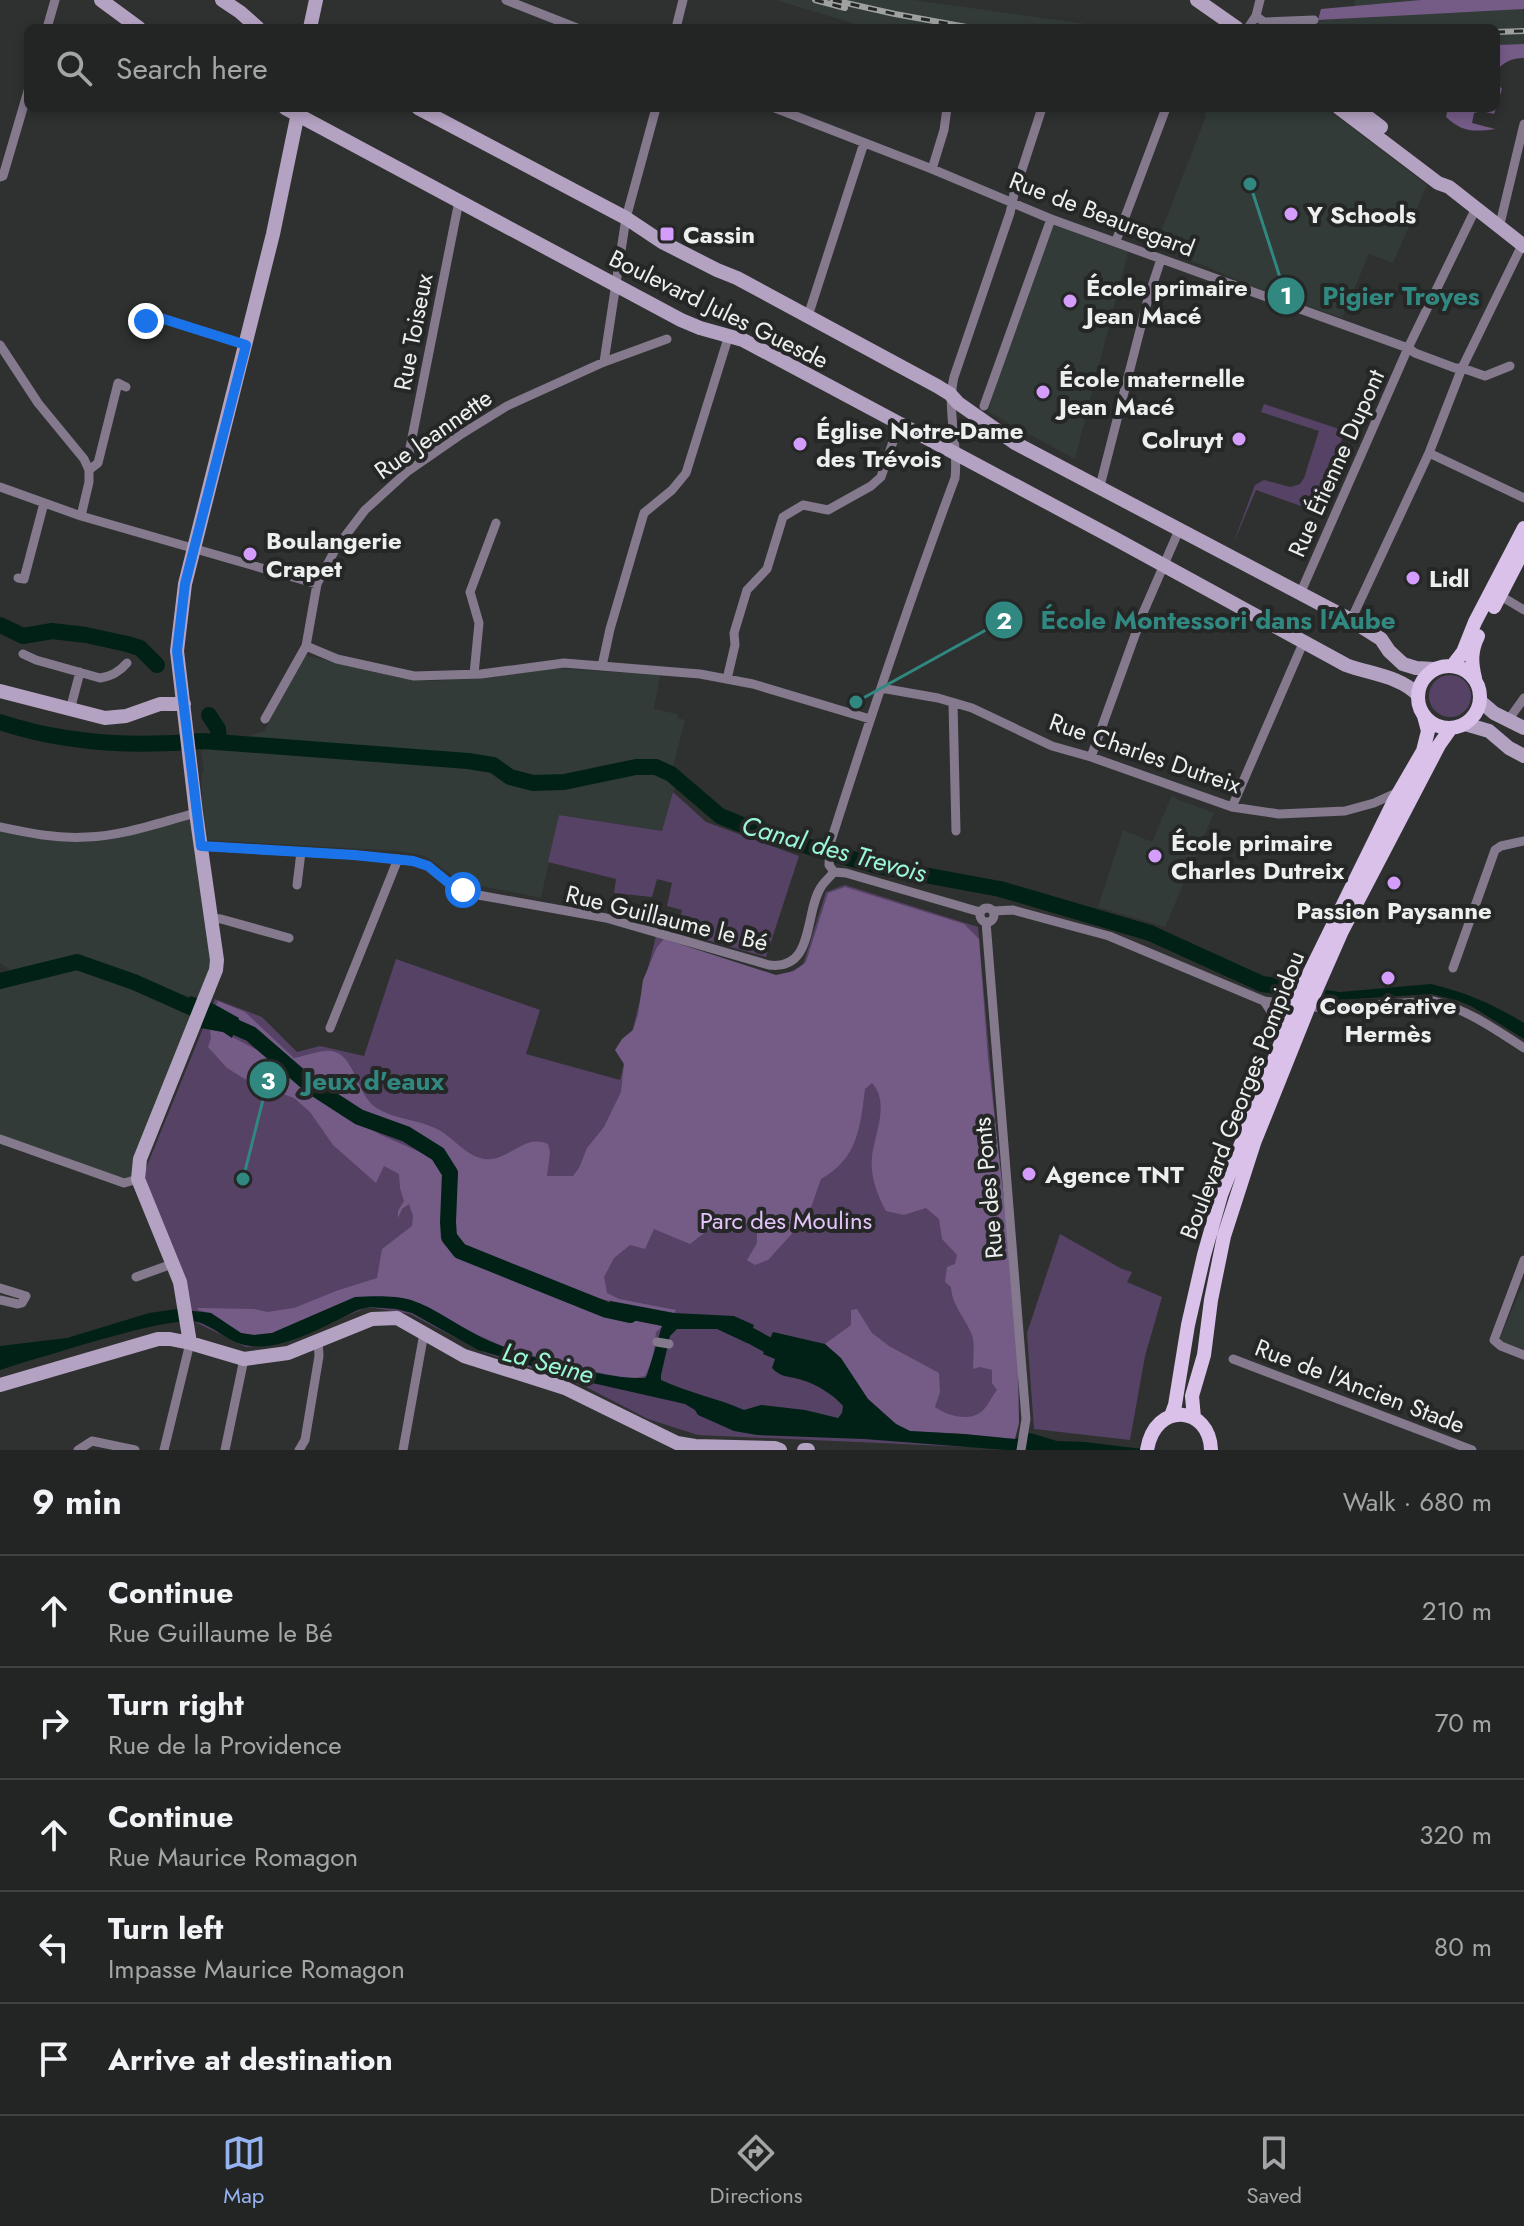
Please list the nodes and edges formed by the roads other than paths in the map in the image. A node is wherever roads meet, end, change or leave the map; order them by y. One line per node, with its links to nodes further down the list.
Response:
1 (55, 0): 11 (street)
2 (101, 0): 12 (street)
3 (222, 0): 13 (street)
4 (316, 0): 14 (street)
5 (506, 0): 15 (street)
6 (683, 0): 16 (street)
7 (1197, 0): 17 (street)
8 (1260, 0): 10 (street)
9 (1314, 20): 10 (street)
10 (1252, 22)
11 (48, 24)
12 (134, 24)
13 (254, 24)
14 (311, 24)
15 (567, 24)
16 (677, 24)
17 (1231, 24)
18 (24, 105): 32 (street)
19 (294, 112): 49 (street)
20 (296, 112): 34 (street, Boulevard Jules Guesde)
21 (426, 112): 37 (street, Boulevard Jules Guesde)
22 (655, 112): 37 (street)
23 (785, 112): 30 (street, Rue de Beauregard)
24 (946, 112): 31 (street)
25 (1041, 112): 35 (street)
26 (1164, 112): 40 (street)
27 (1344, 112): 33 (street)
28 (1361, 112): 33 (street)
29 (1524, 124): 39 (street)
30 (864, 143): 31 (street, Rue de Beauregard); 44 (street)
31 (932, 169): 35 (street, Rue de Beauregard)
32 (0, 177)
33 (1449, 187): 36 (street)
34 (459, 201): 43 (street, Boulevard Jules Guesde); 61 (street, Rue Toiseux)
35 (1013, 203): 38 (street, Rue de Beauregard); 55 (street)
36 (1476, 208): 39 (street); 50 (street, Rue Étienne Dupont)
37 (626, 218): 43 (street); 44 (street, Boulevard Jules Guesde)
38 (1051, 219): 40 (street, Rue de Beauregard); 56 (street)
39 (1499, 228): 41 (street)
40 (1116, 241): 42 (street, Rue de Beauregard)
41 (1523, 245): 53 (street)
42 (1161, 259): 50 (street, Rue de Beauregard); 62 (street)
43 (616, 286): 46 (street, Boulevard Jules Guesde); 51 (street)
44 (808, 316): 55 (street, Boulevard Jules Guesde)
45 (146, 321): 49 (street)
46 (729, 335): 57 (street, Boulevard Jules Guesde); 84 (street)
47 (667, 339): 51 (street, Rue Jeannette)
48 (0, 345): 60 (street)
49 (246, 345): 70 (street)
50 (1408, 348): 53 (street, Rue de Beauregard); 75 (street, Rue Étienne Dupont)
51 (604, 362): 61 (street, Rue Jeannette)
52 (1510, 366): 53 (street, Rue de Beauregard)
53 (1462, 368): 58 (street)
54 (126, 387): 60 (street)
55 (950, 394): 59 (street); 62 (street, Boulevard Jules Guesde)
56 (984, 406)
57 (899, 424): 59 (street, Boulevard Jules Guesde); 89 (street)
58 (1429, 453): 64 (street); 78 (street)
59 (956, 455): 72 (street, Boulevard Jules Guesde); 90 (street)
60 (89, 470): 66 (street)
61 (408, 471): 74 (street, Rue Jeannette)
62 (1100, 486): 69 (street, Boulevard Jules Guesde)
63 (0, 487): 65 (street)
64 (1524, 498)
65 (44, 503): 66 (street); 73 (street)
66 (81, 516): 70 (street)
67 (496, 523): 87 (street)
68 (1524, 528): 83 (main road)
69 (1179, 530): 72 (street); 75 (street, Boulevard Jules Guesde)
70 (194, 549): 74 (street); 96 (street)
71 (1524, 549): 76 (main road)
72 (1162, 565): 79 (street, Boulevard Jules Guesde); 105 (street)
73 (18, 578)
74 (317, 584): 80 (street, Rue Jeannette)
75 (1300, 594): 78 (street, Boulevard Jules Guesde)
76 (1499, 595): 77 (street); 88 (main road)
77 (1524, 610)
78 (1351, 620): 85 (street, Boulevard Jules Guesde)
79 (1304, 641): 92 (street, Boulevard Jules Guesde); 107 (street)
80 (306, 646): 87 (street); 99 (street, Rue Jeannette)
81 (23, 654): 86 (street)
82 (127, 663): 86 (street)
83 (1453, 665): 85 (main road); 88 (main road)
84 (602, 666): 87 (street); 89 (street)
85 (1434, 669): 92 (main road)
86 (80, 672): 97 (street)
87 (474, 674)
88 (1475, 678): 94 (main road)
89 (727, 679): 100 (street)
90 (881, 688): 95 (street, Rue Charles Dutreix); 100 (street)
91 (0, 691): 97 (street)
92 (1418, 695): 98 (main road, Boulevard Georges Pompidou)
93 (1524, 698): 101 (street)
94 (1480, 701): 101 (street); 102 (main road, Boulevard Georges Pompidou)
95 (953, 703): 105 (street, Rue Charles Dutreix); 110 (street)
96 (184, 704): 97 (street); 108 (street)
97 (70, 710)
98 (1424, 716): 102 (main road); 106 (main road, Boulevard Georges Pompidou)
99 (265, 719)
100 (870, 719): 115 (street)
101 (1509, 719): 103 (street)
102 (1458, 726): 104 (street); 122 (main road, Boulevard Georges Pompidou)
103 (1524, 728)
104 (1524, 756)
105 (1091, 757): 107 (street, Rue Charles Dutreix)
106 (1400, 791): 107 (street, Rue Charles Dutreix); 122 (main road, Boulevard Georges Pompidou)
107 (1232, 807)
108 (196, 813): 109 (street); 112 (street)
109 (0, 827)
110 (956, 831)
111 (1524, 841): 120 (street)
112 (201, 846): 113 (street, Rue Guillaume le Bé); 118 (street)
113 (301, 852): 114 (street, Rue Guillaume le Bé); 116 (street)
114 (398, 859): 115 (street, Rue Guillaume le Bé); 123 (street)
115 (832, 868): 117 (street)
116 (297, 885)
117 (983, 917): 121 (street); 153 (street, Rue des Ponts)
118 (211, 918): 119 (street); 127 (street)
119 (289, 938)
120 (1453, 968)
121 (1264, 1001): 122 (street); 124 (street)
122 (1302, 1005): 124 (main road, Boulevard Georges Pompidou); 125 (street); 143 (main road, Boulevard Georges Pompidou)
123 (330, 1028)
124 (1282, 1037): 142 (main road, Boulevard Georges Pompidou)
125 (1524, 1048)
126 (0, 1139): 127 (street)
127 (138, 1179): 129 (street)
128 (1524, 1260): 138 (street)
129 (172, 1264): 130 (street); 136 (street)
130 (136, 1277)
131 (0, 1288): 132 (street)
132 (0, 1300)
133 (424, 1333): 134 (street); 144 (street); 151 (street)
134 (318, 1339): 139 (street); 150 (street)
135 (657, 1342): 137 (street)
136 (190, 1343): 139 (street); 141 (street); 148 (street)
137 (669, 1344)
138 (1524, 1355)
139 (244, 1359): 149 (street)
140 (1233, 1359): 155 (street, Rue de l'Ancien Stade)
141 (0, 1385)
142 (1171, 1416): 143 (main road); 145 (main road, Boulevard Georges Pompidou)
143 (1194, 1418): 154 (main road)
144 (666, 1445): 152 (street)
145 (1148, 1447)
146 (78, 1450): 147 (street)
147 (135, 1450)
148 (164, 1450)
149 (225, 1450)
150 (299, 1450)
151 (403, 1450)
152 (780, 1450)
153 (1021, 1450)
154 (1211, 1450)
155 (1472, 1450)

